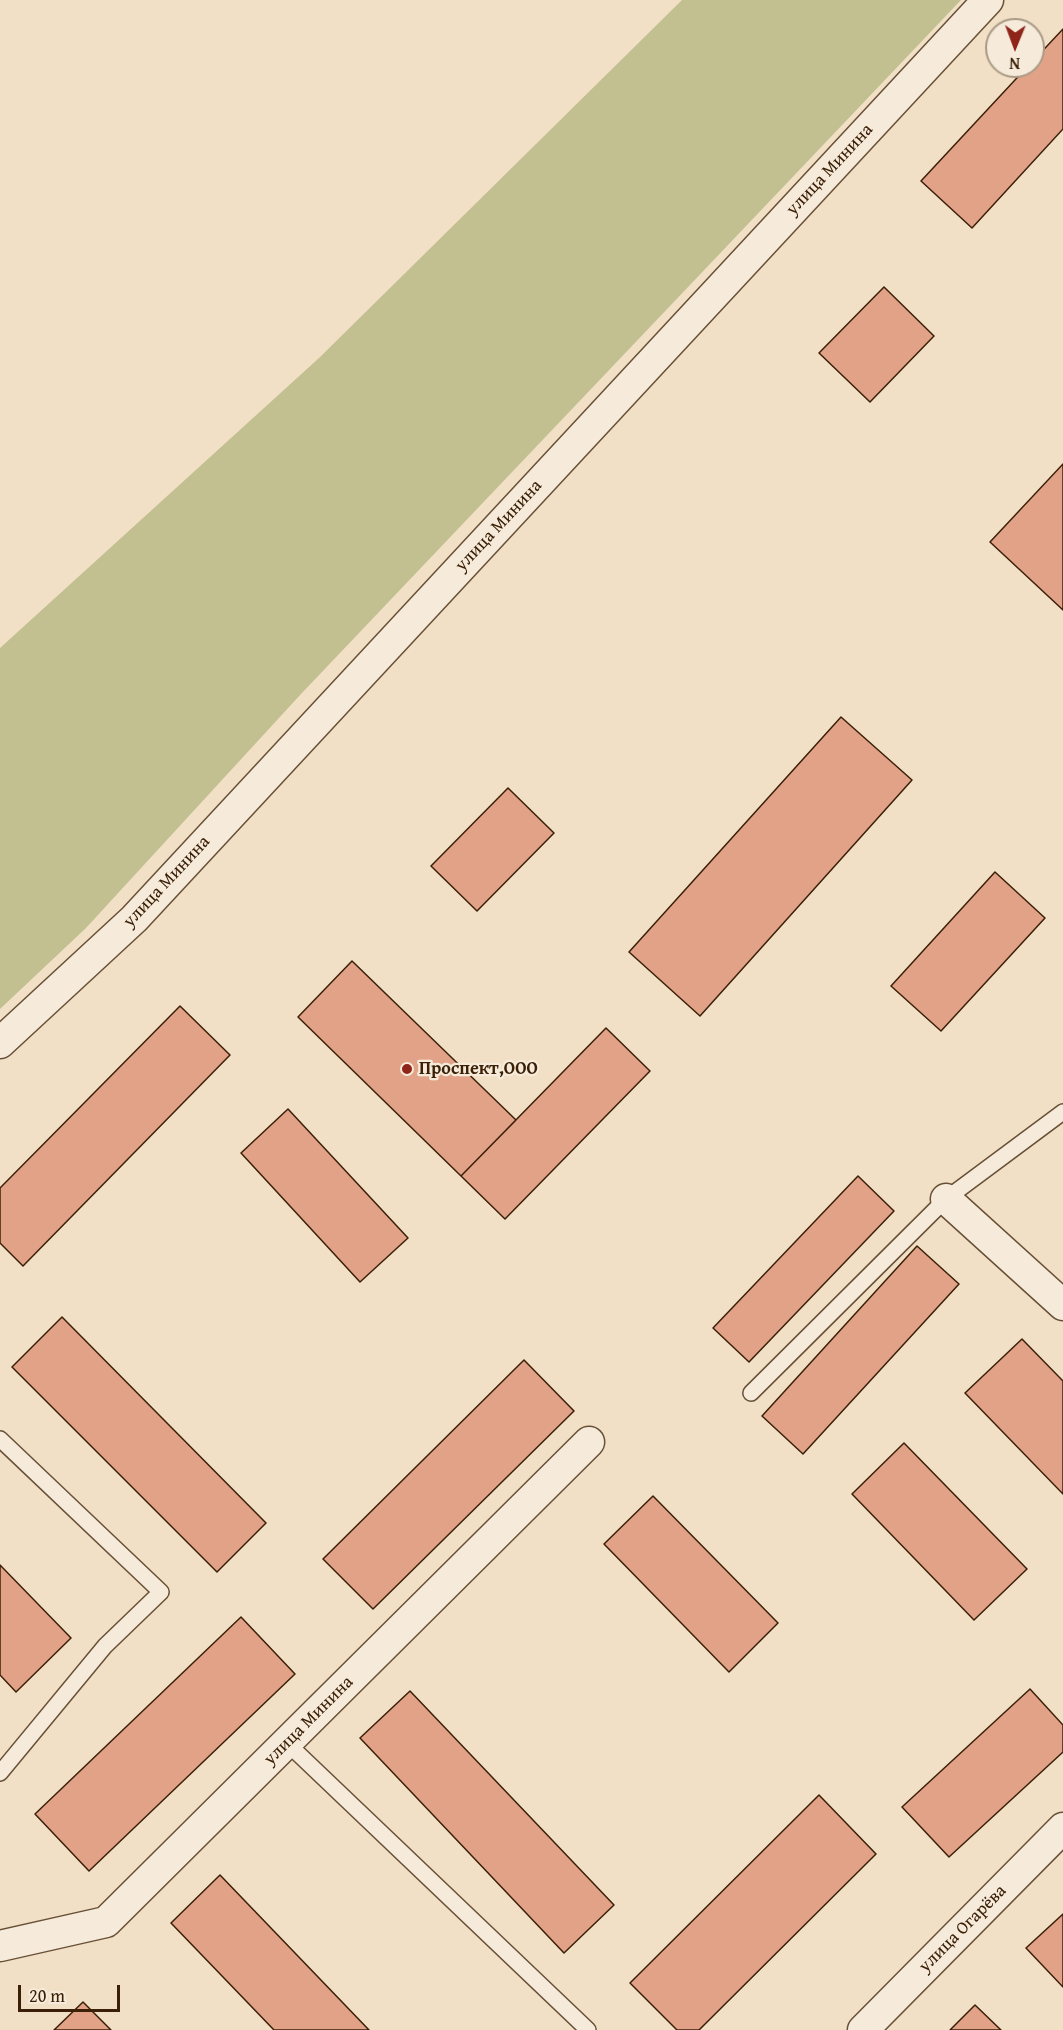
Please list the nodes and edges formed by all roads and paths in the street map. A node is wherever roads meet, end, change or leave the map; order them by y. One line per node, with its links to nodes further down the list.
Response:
1 (988, 0): 2 (street, улица Минина)
2 (0, 1043)
3 (1063, 1112): 4 (lane)
4 (946, 1200): 5 (street); 6 (lane)
5 (1063, 1305)
6 (752, 1393)
7 (0, 1439): 10 (lane)
8 (589, 1442): 9 (street, улица Минина)
9 (287, 1743): 12 (street, улица Минина); 13 (lane)
10 (2, 1765)
11 (1063, 1828): 14 (street, улица Огарёва)
12 (0, 1946)
13 (588, 2030)
14 (864, 2030)

